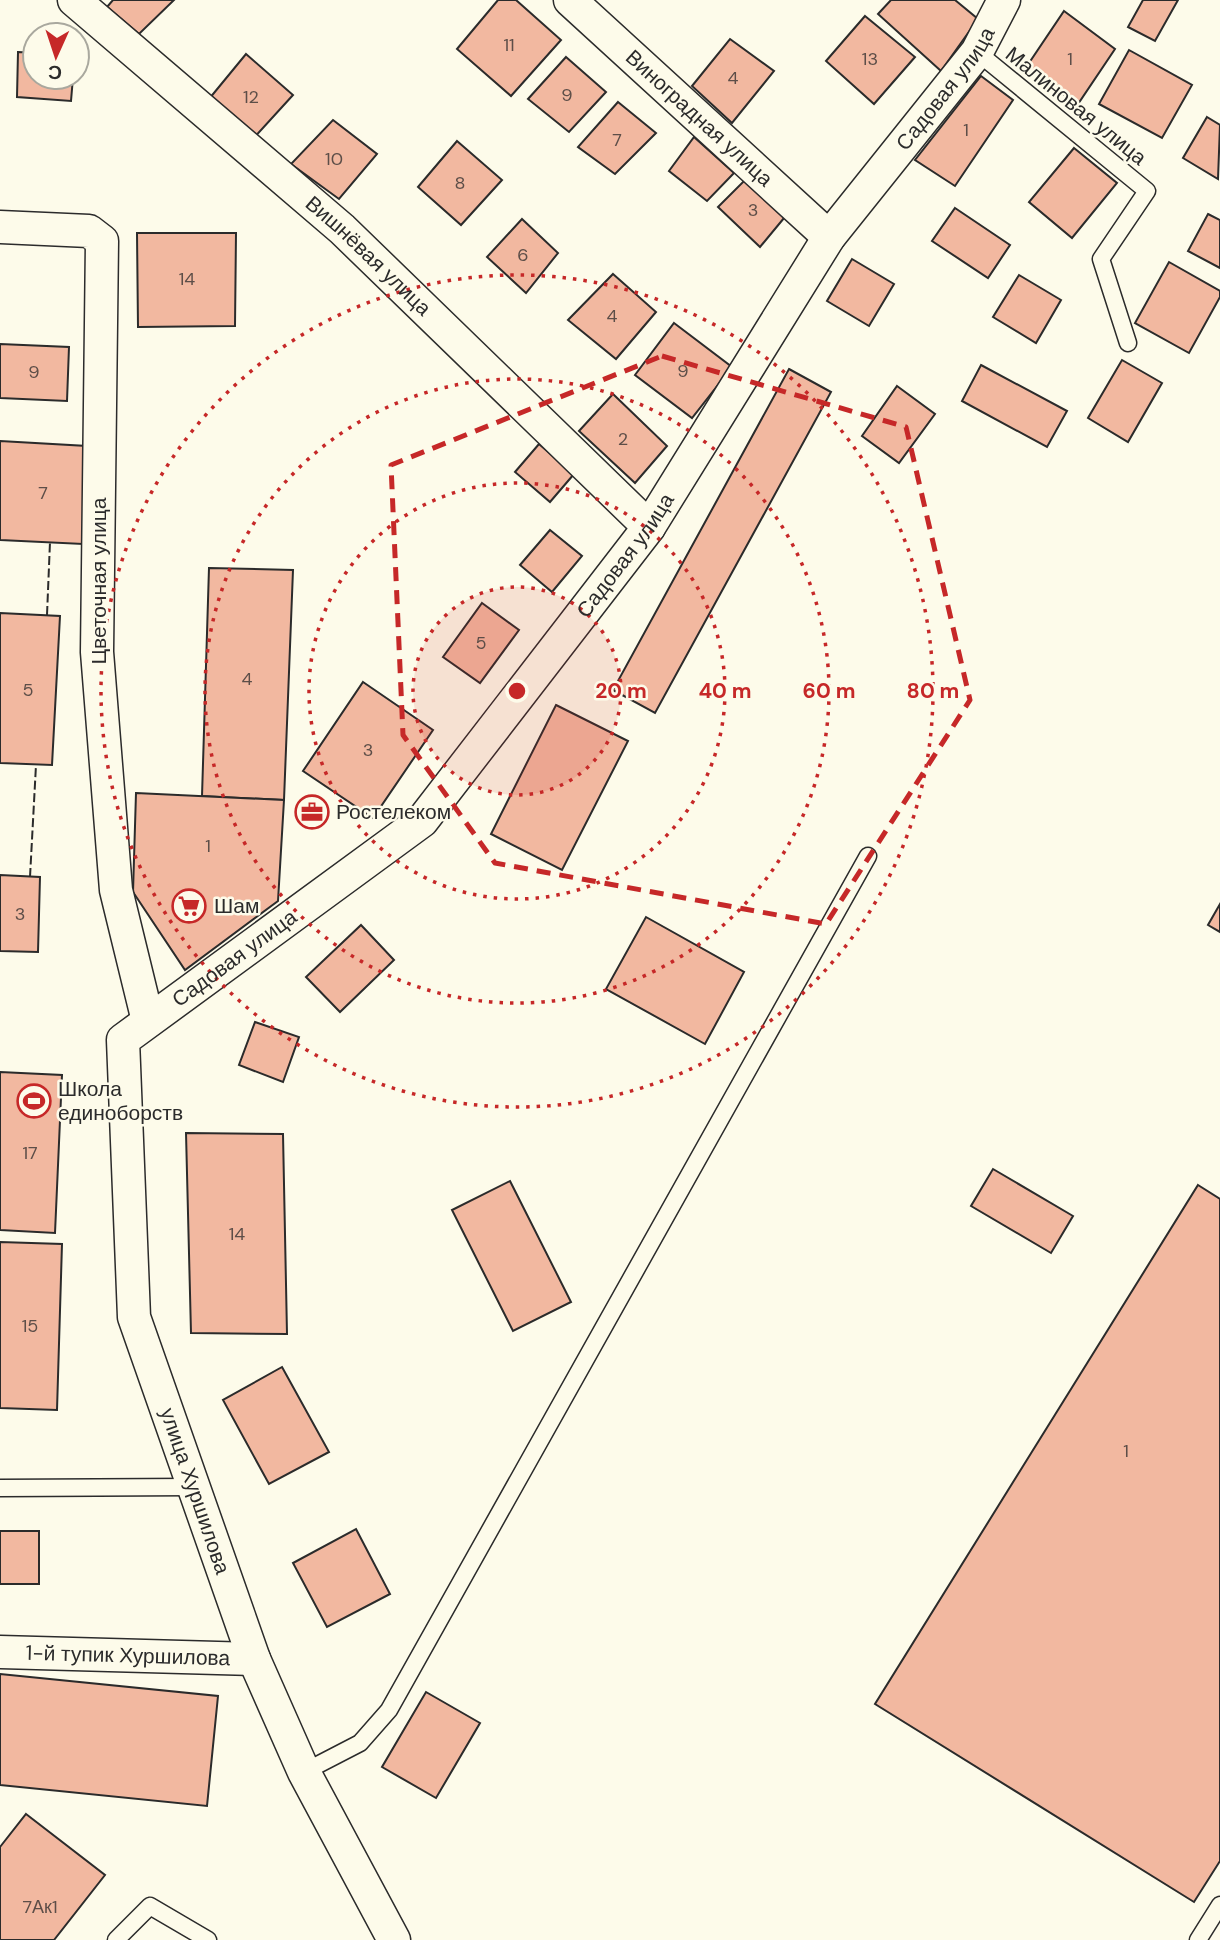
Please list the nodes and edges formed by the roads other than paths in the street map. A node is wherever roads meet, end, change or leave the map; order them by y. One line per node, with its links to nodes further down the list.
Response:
1 (74, 0): 8 (street, Вишнёвая улица)
2 (570, 0): 6 (street, Виноградная улица)
3 (1004, 0): 4 (street, Садовая улица)
4 (977, 52): 6 (street, Садовая улица); 7 (lane, Малиновая улица)
5 (0, 227): 10 (street, Цветочная улица)
6 (829, 237): 8 (street, Садовая улица)
7 (1128, 343)
8 (649, 527): 10 (street, Садовая улица)
9 (868, 856): 15 (lane)
10 (148, 1021): 11 (street, улица Хуршилова)
11 (194, 1487): 12 (lane); 14 (street, улица Хуршилова)
12 (0, 1488)
13 (0, 1652): 14 (street, 1-й тупик Хуршилова)
14 (254, 1659): 15 (street, улица Хуршилова)
15 (304, 1772): 19 (street, улица Хуршилова)
16 (1220, 1905): 20 (lane)
17 (116, 1940): 18 (lane)
18 (208, 1940)
19 (394, 1940)
20 (1198, 1940)

